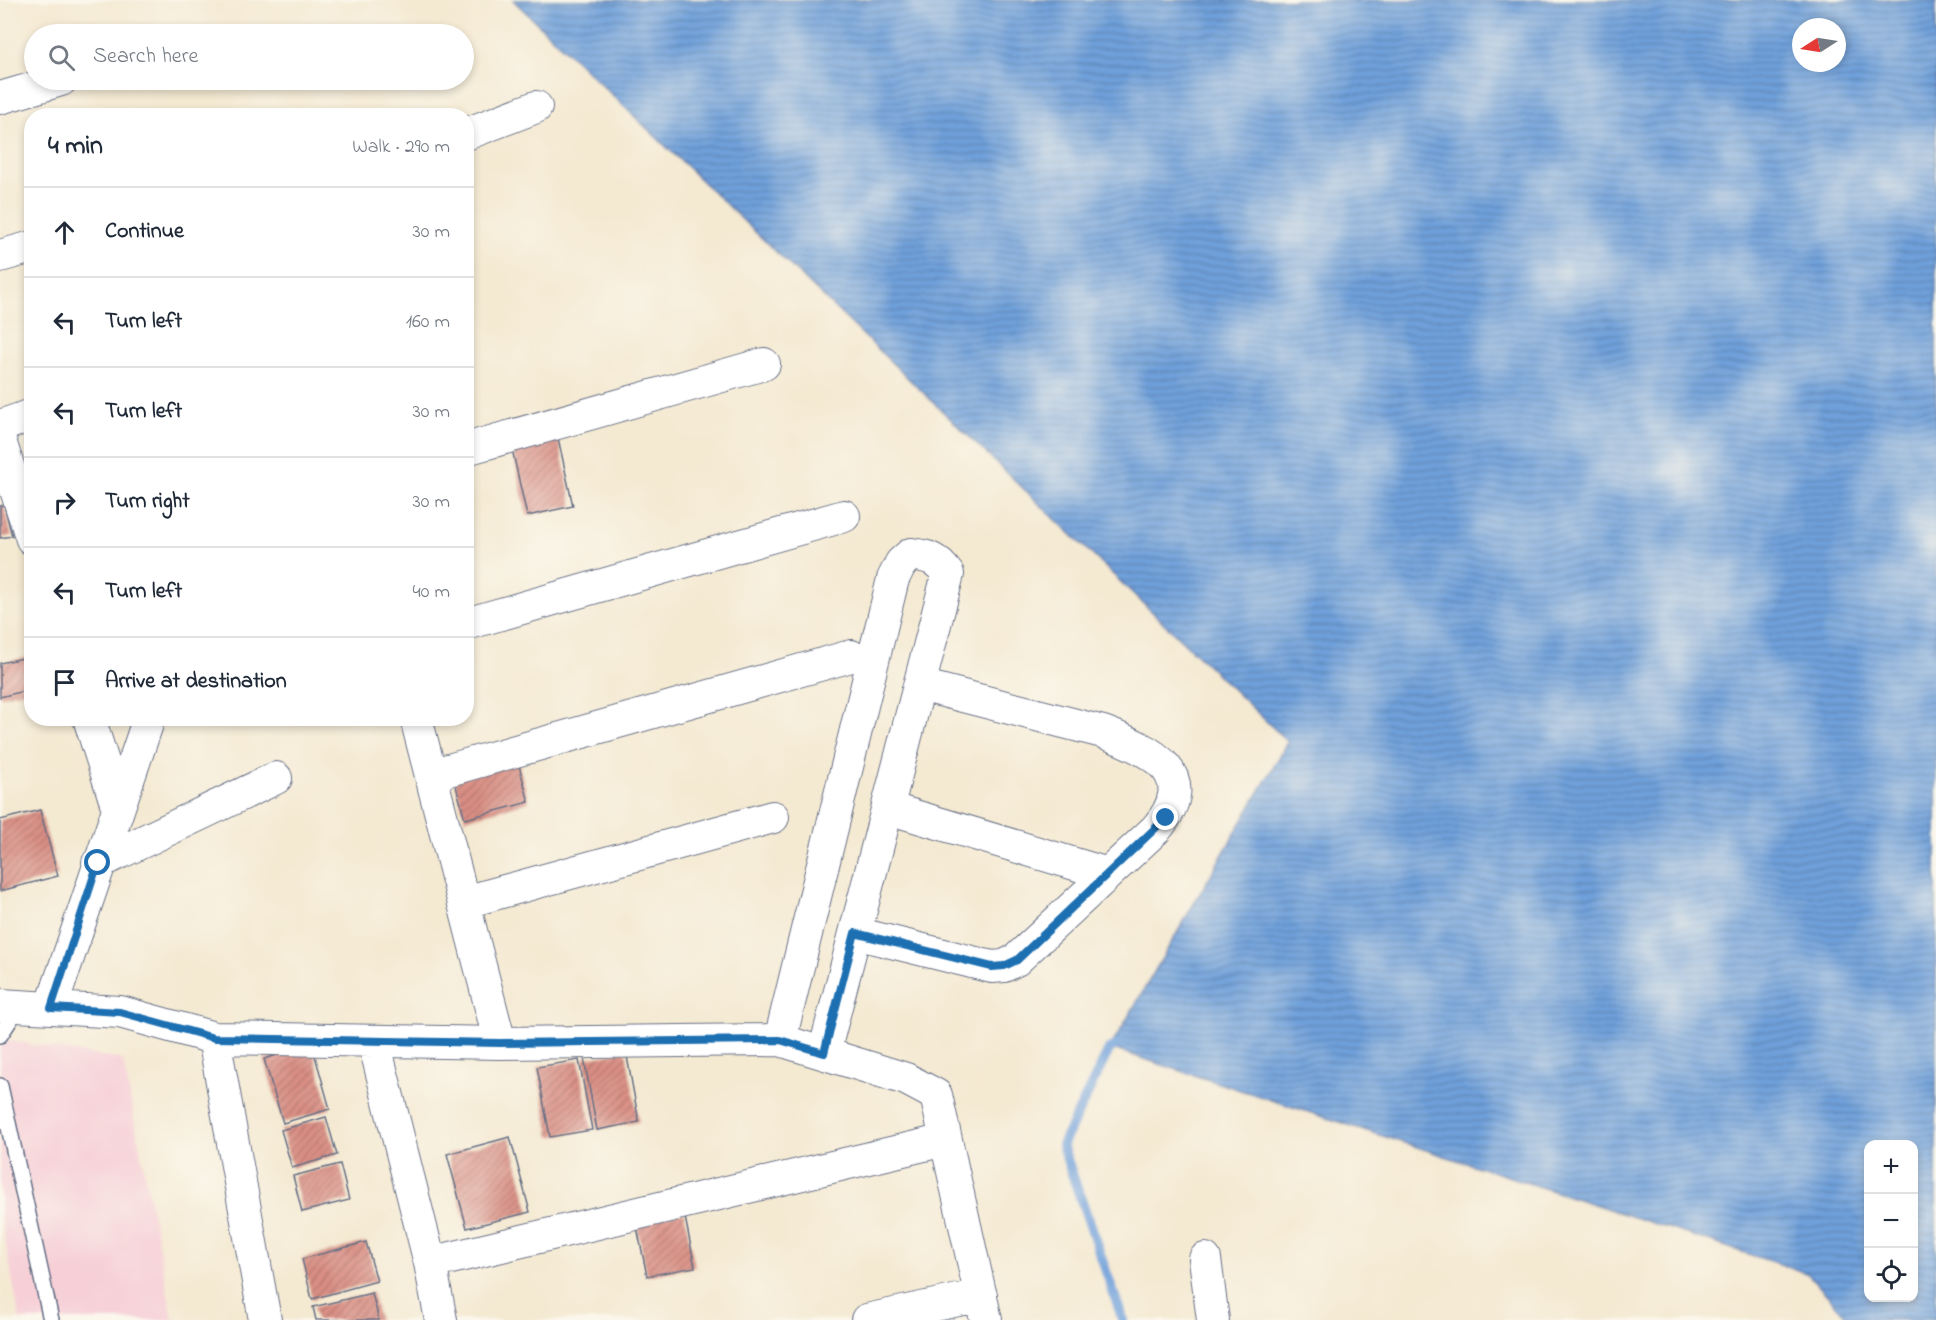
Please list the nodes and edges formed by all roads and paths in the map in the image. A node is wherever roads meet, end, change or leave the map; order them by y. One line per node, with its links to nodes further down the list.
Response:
1 (27, 90): 2 (street)
2 (0, 98)
3 (536, 107): 4 (street)
4 (474, 131)
5 (24, 249): 6 (street)
6 (0, 256)
7 (764, 364): 11 (street)
8 (24, 418): 9 (street)
9 (0, 426)
10 (0, 441): 12 (street)
11 (474, 447)
12 (24, 514)
13 (844, 516): 14 (street)
14 (474, 622)
15 (851, 656): 20 (street)
16 (920, 685): 22 (street); 26 (street); 33 (street)
17 (92, 726): 23 (street)
18 (146, 726): 23 (street)
19 (418, 726): 20 (street)
20 (431, 775): 27 (street)
21 (276, 778): 25 (street)
22 (888, 808): 26 (street); 28 (street)
23 (118, 809): 25 (street)
24 (773, 817): 27 (street)
25 (98, 863): 30 (street)
26 (1108, 874): 28 (street)
27 (465, 902): 35 (street)
28 (855, 933): 36 (street)
29 (10, 1006): 30 (street); 31 (lane)
30 (51, 1008): 32 (street)
31 (0, 1035)
32 (214, 1038): 34 (street); 43 (street)
33 (780, 1040): 35 (street); 36 (street)
34 (374, 1042): 35 (street); 40 (street)
35 (500, 1043)
36 (824, 1053): 38 (street)
37 (0, 1086): 42 (lane)
38 (945, 1140): 40 (street); 41 (street)
39 (1205, 1259): 46 (street)
40 (430, 1263): 44 (street)
41 (983, 1307): 45 (street)
42 (51, 1320)
43 (265, 1320)
44 (441, 1320)
45 (867, 1320)
46 (1213, 1320)

